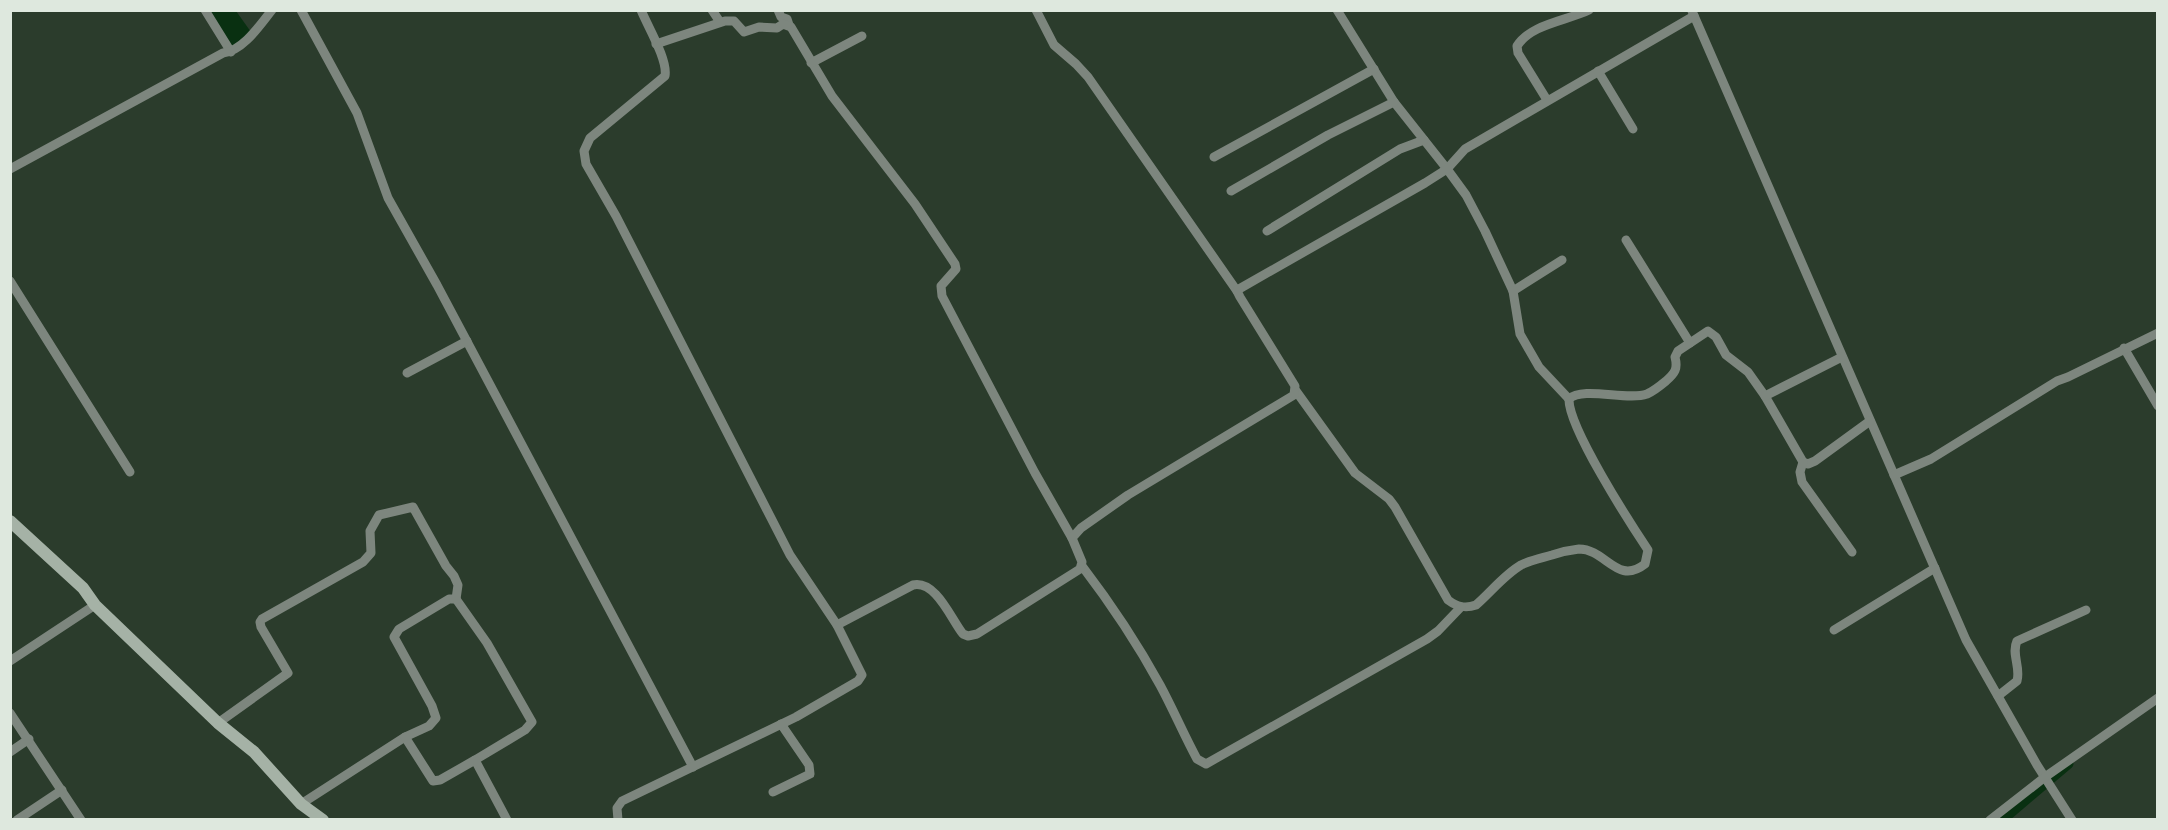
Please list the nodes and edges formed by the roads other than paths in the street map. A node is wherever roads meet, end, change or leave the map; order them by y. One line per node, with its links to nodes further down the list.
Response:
1 (206, 10): 15 (street)
2 (272, 10): 15 (street)
3 (301, 10): 34 (street)
4 (642, 10): 14 (street)
5 (712, 10): 11 (street)
6 (778, 10): 12 (street)
7 (1036, 10): 31 (street)
8 (1337, 10): 17 (street)
9 (1589, 10): 19 (street)
10 (1693, 13): 18 (street); 37 (street)
11 (720, 22): 12 (street); 14 (street)
12 (789, 25): 16 (street)
13 (862, 36): 16 (street)
14 (656, 44): 56 (street)
15 (231, 52): 24 (street)
16 (811, 63): 48 (street)
17 (1374, 69): 20 (street); 23 (street)
18 (1598, 71): 19 (street); 21 (street)
19 (1547, 100): 25 (street)
20 (1394, 102): 22 (street); 26 (street)
21 (1633, 129)
22 (1424, 140): 25 (street); 27 (street)
23 (1214, 157)
24 (10, 169)
25 (1447, 169): 31 (street); 32 (street)
26 (1230, 191)
27 (1267, 231)
28 (1626, 240): 35 (street)
29 (1562, 260): 32 (street)
30 (10, 281): 45 (street)
31 (1237, 291): 39 (street)
32 (1513, 291): 41 (street)
33 (2157, 333): 36 (street)
34 (466, 341): 38 (street); 68 (street)
35 (1690, 343): 40 (street); 41 (street)
36 (2124, 348): 42 (street); 46 (street)
37 (1842, 357): 40 (street); 43 (street)
38 (407, 373)
39 (1296, 391): 48 (street); 54 (street)
40 (1765, 396): 44 (street)
41 (1569, 399): 54 (street)
42 (2157, 406)
43 (1870, 422): 44 (street); 46 (street)
44 (1803, 462): 49 (street)
45 (130, 472)
46 (1894, 475): 51 (street)
47 (10, 521): 53 (street)
48 (1072, 537): 50 (street)
49 (1852, 552)
50 (1082, 566): 54 (street); 56 (street)
51 (1935, 568): 57 (street); 59 (street)
52 (456, 599): 62 (street); 64 (street); 67 (street)
53 (94, 605): 58 (street); 62 (street)
54 (1461, 607)
55 (2086, 610): 59 (street)
56 (837, 625): 63 (street)
57 (1834, 630)
58 (10, 661)
59 (1998, 696): 69 (street)
60 (2157, 698): 69 (street)
61 (10, 713): 65 (street)
62 (218, 723): 72 (street)
63 (781, 724): 68 (street); 71 (street)
64 (405, 736): 67 (street); 72 (street)
65 (29, 739): 66 (street); 70 (street)
66 (10, 752)
67 (475, 760): 76 (street)
68 (693, 767): 77 (street)
69 (2047, 781): 78 (street); 79 (street)
70 (62, 790): 73 (street); 74 (street)
71 (773, 792)
72 (301, 804): 75 (street)
73 (17, 819)
74 (81, 819)
75 (323, 819)
76 (507, 819)
77 (618, 819)
78 (1990, 819)
79 (2072, 819)

